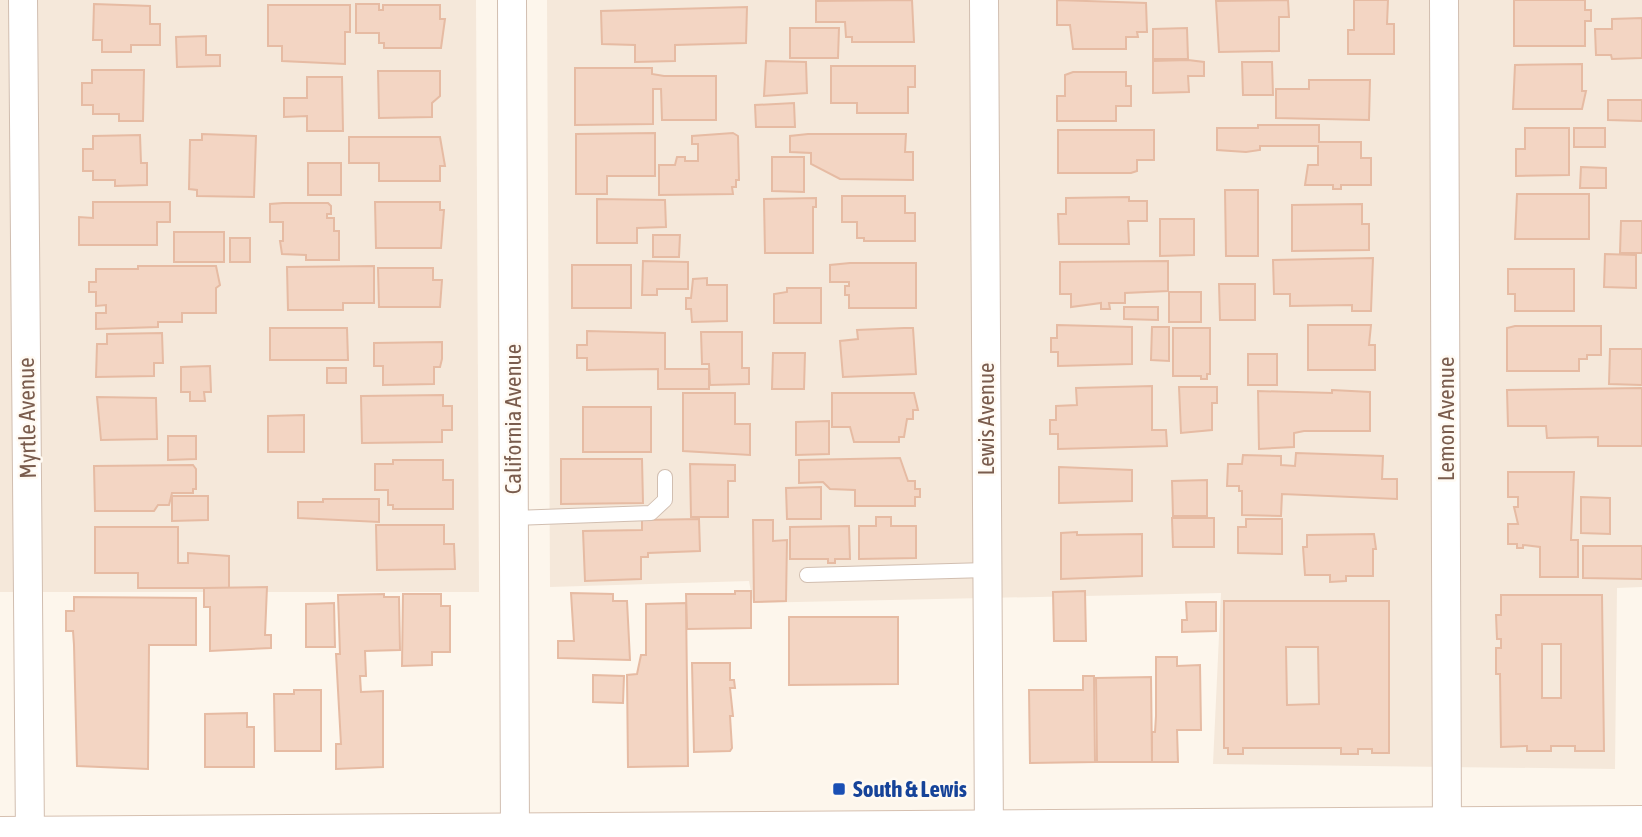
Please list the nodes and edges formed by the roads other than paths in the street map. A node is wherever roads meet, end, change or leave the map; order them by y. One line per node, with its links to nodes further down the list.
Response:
1 (23, 0): 14 (street, Myrtle Avenue)
2 (512, 0): 6 (street, California Avenue)
3 (984, 0): 7 (street, Lewis Avenue)
4 (1444, 0): 10 (street, Lemon Avenue)
5 (665, 477): 6 (lane)
6 (514, 518): 13 (street, California Avenue)
7 (987, 570): 8 (lane); 12 (street, Lewis Avenue)
8 (807, 575)
9 (1642, 825): 10 (main road)
10 (1447, 832): 12 (main road)
11 (904, 833): 12 (main road); 13 (main road)
12 (989, 833)
13 (515, 834): 14 (main road)
14 (20, 836)

